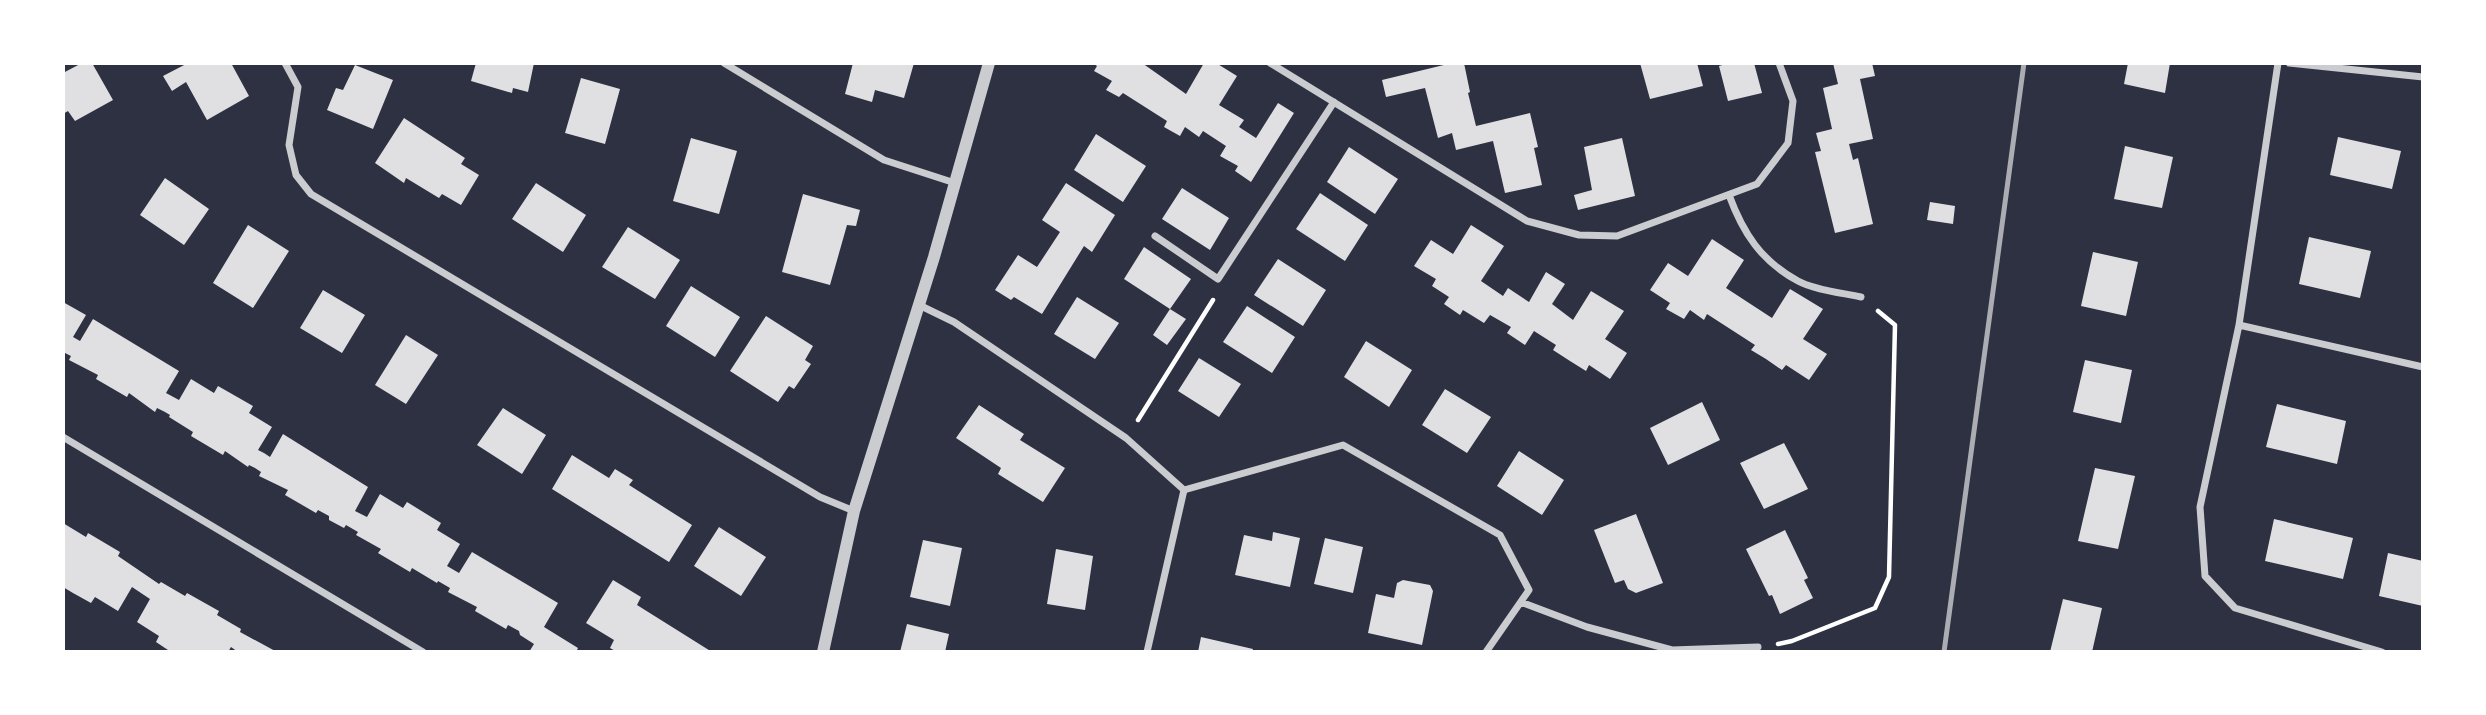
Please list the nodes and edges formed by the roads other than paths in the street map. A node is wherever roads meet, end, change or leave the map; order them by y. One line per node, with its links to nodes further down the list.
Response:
1 (285, 63): 19 (street)
2 (724, 63): 10 (street)
3 (989, 63): 10 (street)
4 (1270, 63): 9 (street)
5 (1779, 63): 11 (street)
6 (2278, 63): 15 (street)
7 (2289, 63): 8 (street)
8 (2423, 76)
9 (1334, 102): 11 (street); 12 (street)
10 (956, 183): 14 (street)
11 (1729, 195): 13 (street)
12 (1155, 236)
13 (1861, 298)
14 (919, 305): 18 (street); 19 (street)
15 (2239, 325): 16 (street); 26 (street)
16 (2423, 368)
17 (63, 437): 22 (street)
18 (1184, 490): 20 (street); 24 (street)
19 (854, 511): 23 (street)
20 (1521, 602): 21 (street); 25 (street)
21 (1758, 647)
22 (423, 652)
23 (823, 652)
24 (1147, 652)
25 (1486, 652)
26 (2382, 652)

